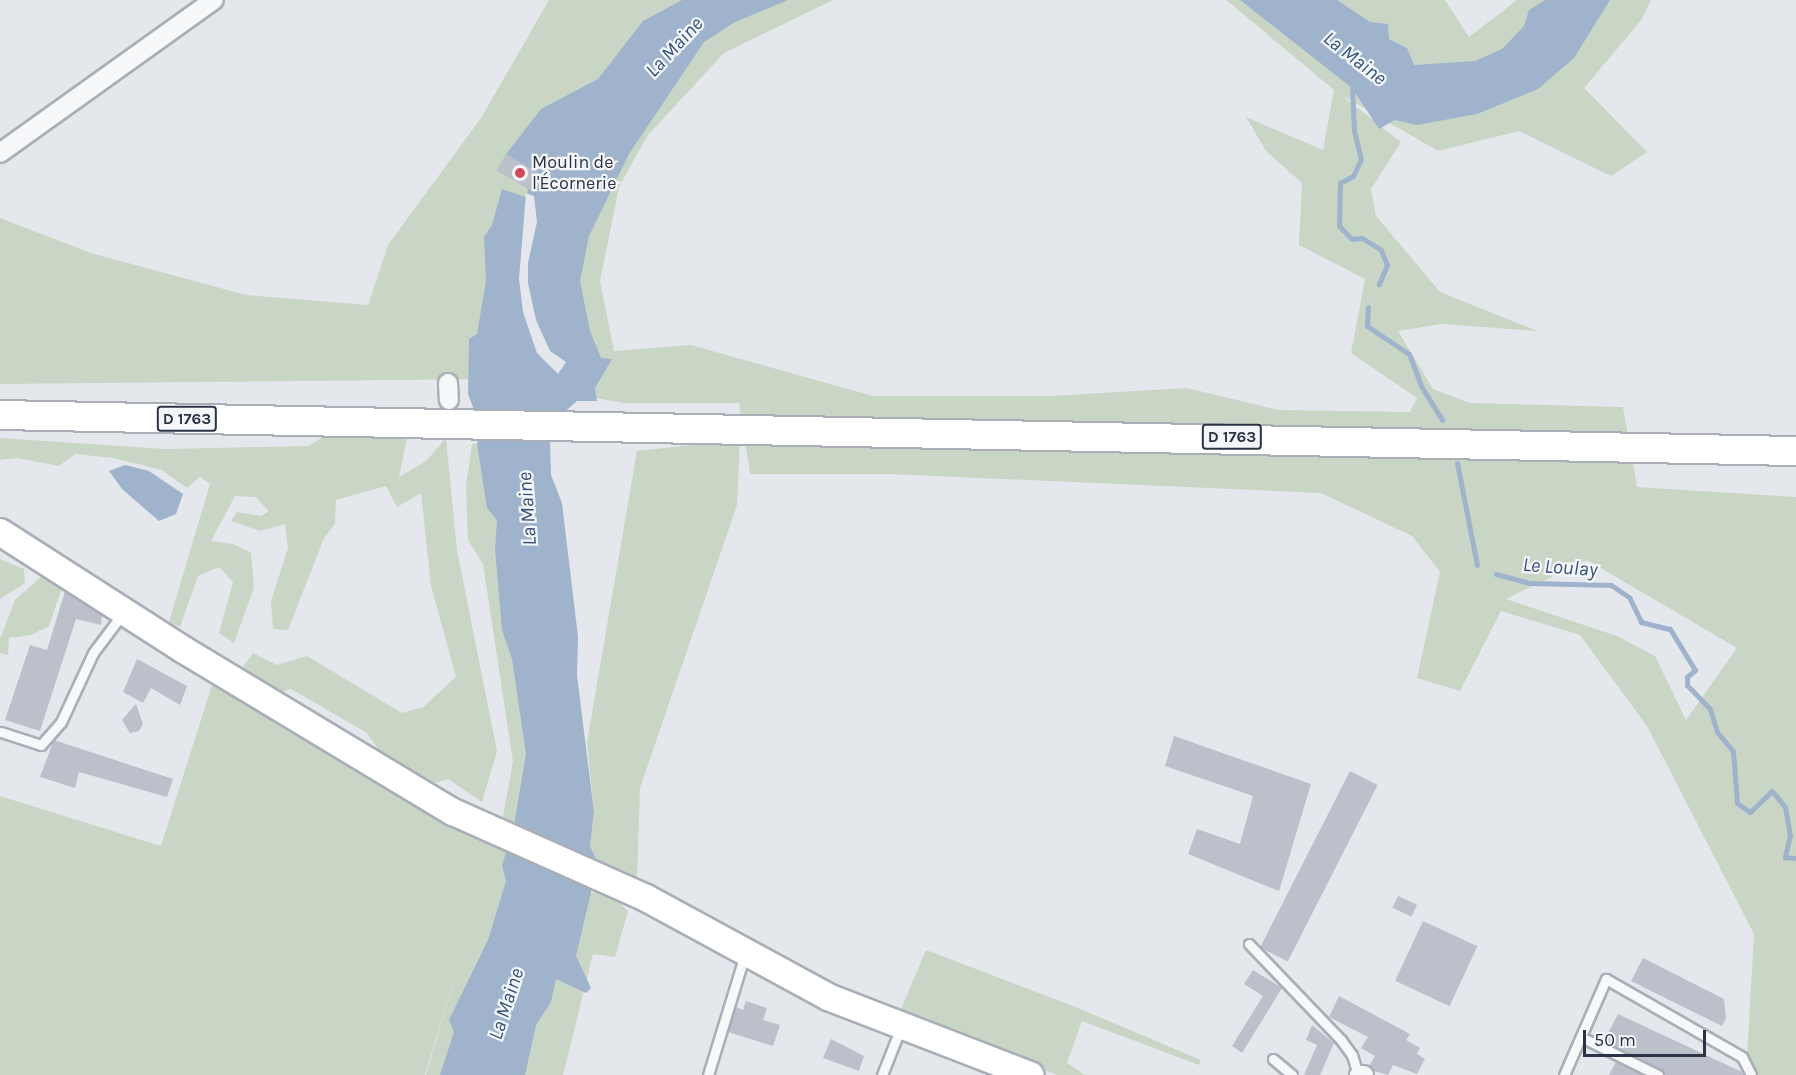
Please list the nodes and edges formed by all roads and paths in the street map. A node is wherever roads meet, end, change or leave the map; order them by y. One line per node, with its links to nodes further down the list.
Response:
1 (214, 0): 2 (street)
2 (0, 153)
3 (0, 415): 4 (main road, D 1763)
4 (1796, 451)
5 (0, 532): 6 (street)
6 (124, 612): 7 (lane); 9 (street)
7 (2, 732)
8 (1249, 944): 17 (lane)
9 (746, 952): 10 (street); 13 (lane)
10 (901, 1027): 14 (lane); 15 (street)
11 (1581, 1037): 19 (lane); 20 (lane); 21 (lane)
12 (1273, 1059): 16 (lane)
13 (708, 1075)
14 (882, 1075)
15 (1030, 1075)
16 (1292, 1075)
17 (1358, 1075): 18 (street)
18 (1364, 1075)
19 (1564, 1075)
20 (1658, 1075)
21 (1751, 1075)

